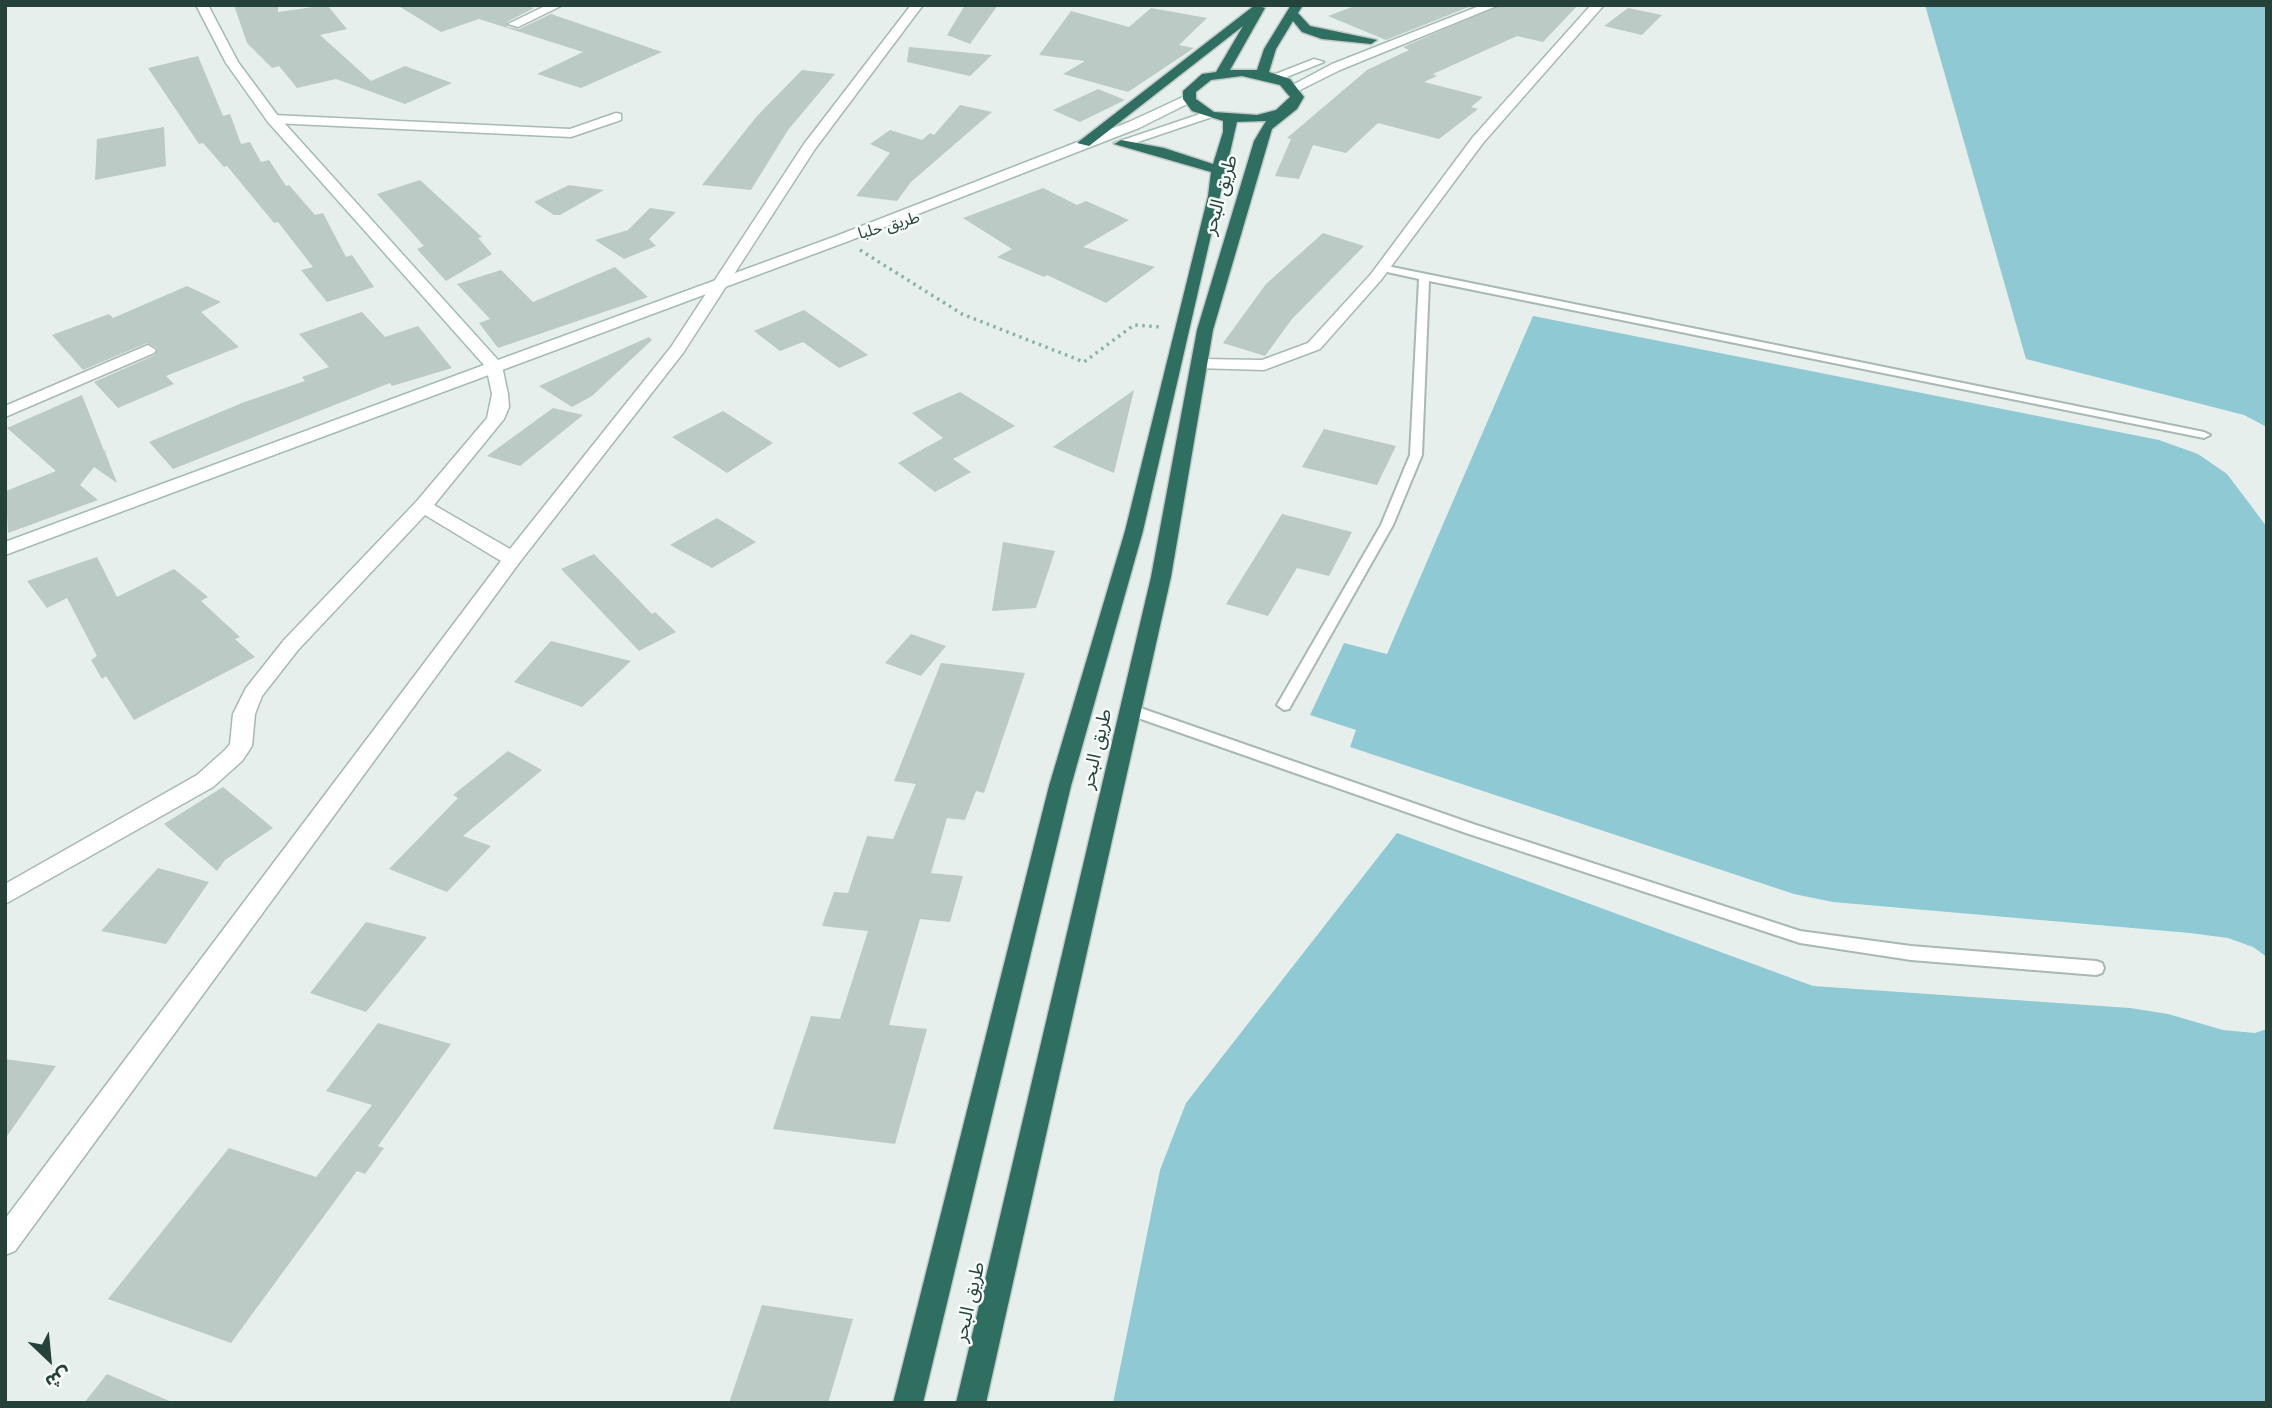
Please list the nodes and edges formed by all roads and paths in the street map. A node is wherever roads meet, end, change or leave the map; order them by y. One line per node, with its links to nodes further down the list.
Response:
1 (202, 5): 19 (street)
2 (557, 5): 10 (street)
3 (917, 5): 26 (street)
4 (1459, 5): 9 (street); 11 (street)
5 (1493, 5): 9 (street)
6 (1598, 5): 24 (street)
7 (1260, 7): 12 (highway); 20 (highway)
8 (1295, 9): 11 (highway); 13 (highway)
9 (1473, 13): 14 (street)
10 (514, 24)
11 (1371, 40): 13 (street)
12 (1222, 73): 13 (highway); 15 (highway)
13 (1268, 76): 14 (highway)
14 (1293, 88): 16 (highway, طريق البحر)
15 (1190, 100): 17 (highway); 20 (street, طريق حلبا)
16 (1281, 113): 17 (highway); 28 (highway, طريق البحر)
17 (1221, 116): 21 (street, طريق حلبا); 22 (highway, طريق البحر)
18 (616, 117): 19 (street)
19 (274, 119): 31 (street)
20 (1084, 143): 23 (street, طريق حلبا)
21 (1121, 144): 22 (highway); 23 (street, طريق حلبا)
22 (1218, 170): 27 (highway, طريق البحر)
23 (841, 239): 26 (street); 27 (path)
24 (1382, 268): 25 (lane); 30 (street)
25 (1424, 277): 33 (lane); 37 (lane)
26 (725, 279): 31 (street); 36 (street)
27 (1182, 330): 28 (highway); 42 (highway, طريق البحر)
28 (1205, 330): 30 (highway, طريق البحر)
29 (148, 350): 32 (street)
30 (1200, 364): 38 (highway, طريق البحر)
31 (494, 366): 34 (street); 35 (street)
32 (5, 412)
33 (2204, 435)
34 (422, 506): 36 (street); 39 (street)
35 (5, 549)
36 (512, 559): 41 (street)
37 (1284, 705)
38 (1129, 709): 40 (lane); 43 (highway, طريق البحر)
39 (5, 895)
40 (2096, 968)
41 (5, 1242)
42 (908, 1403)
43 (971, 1403)

